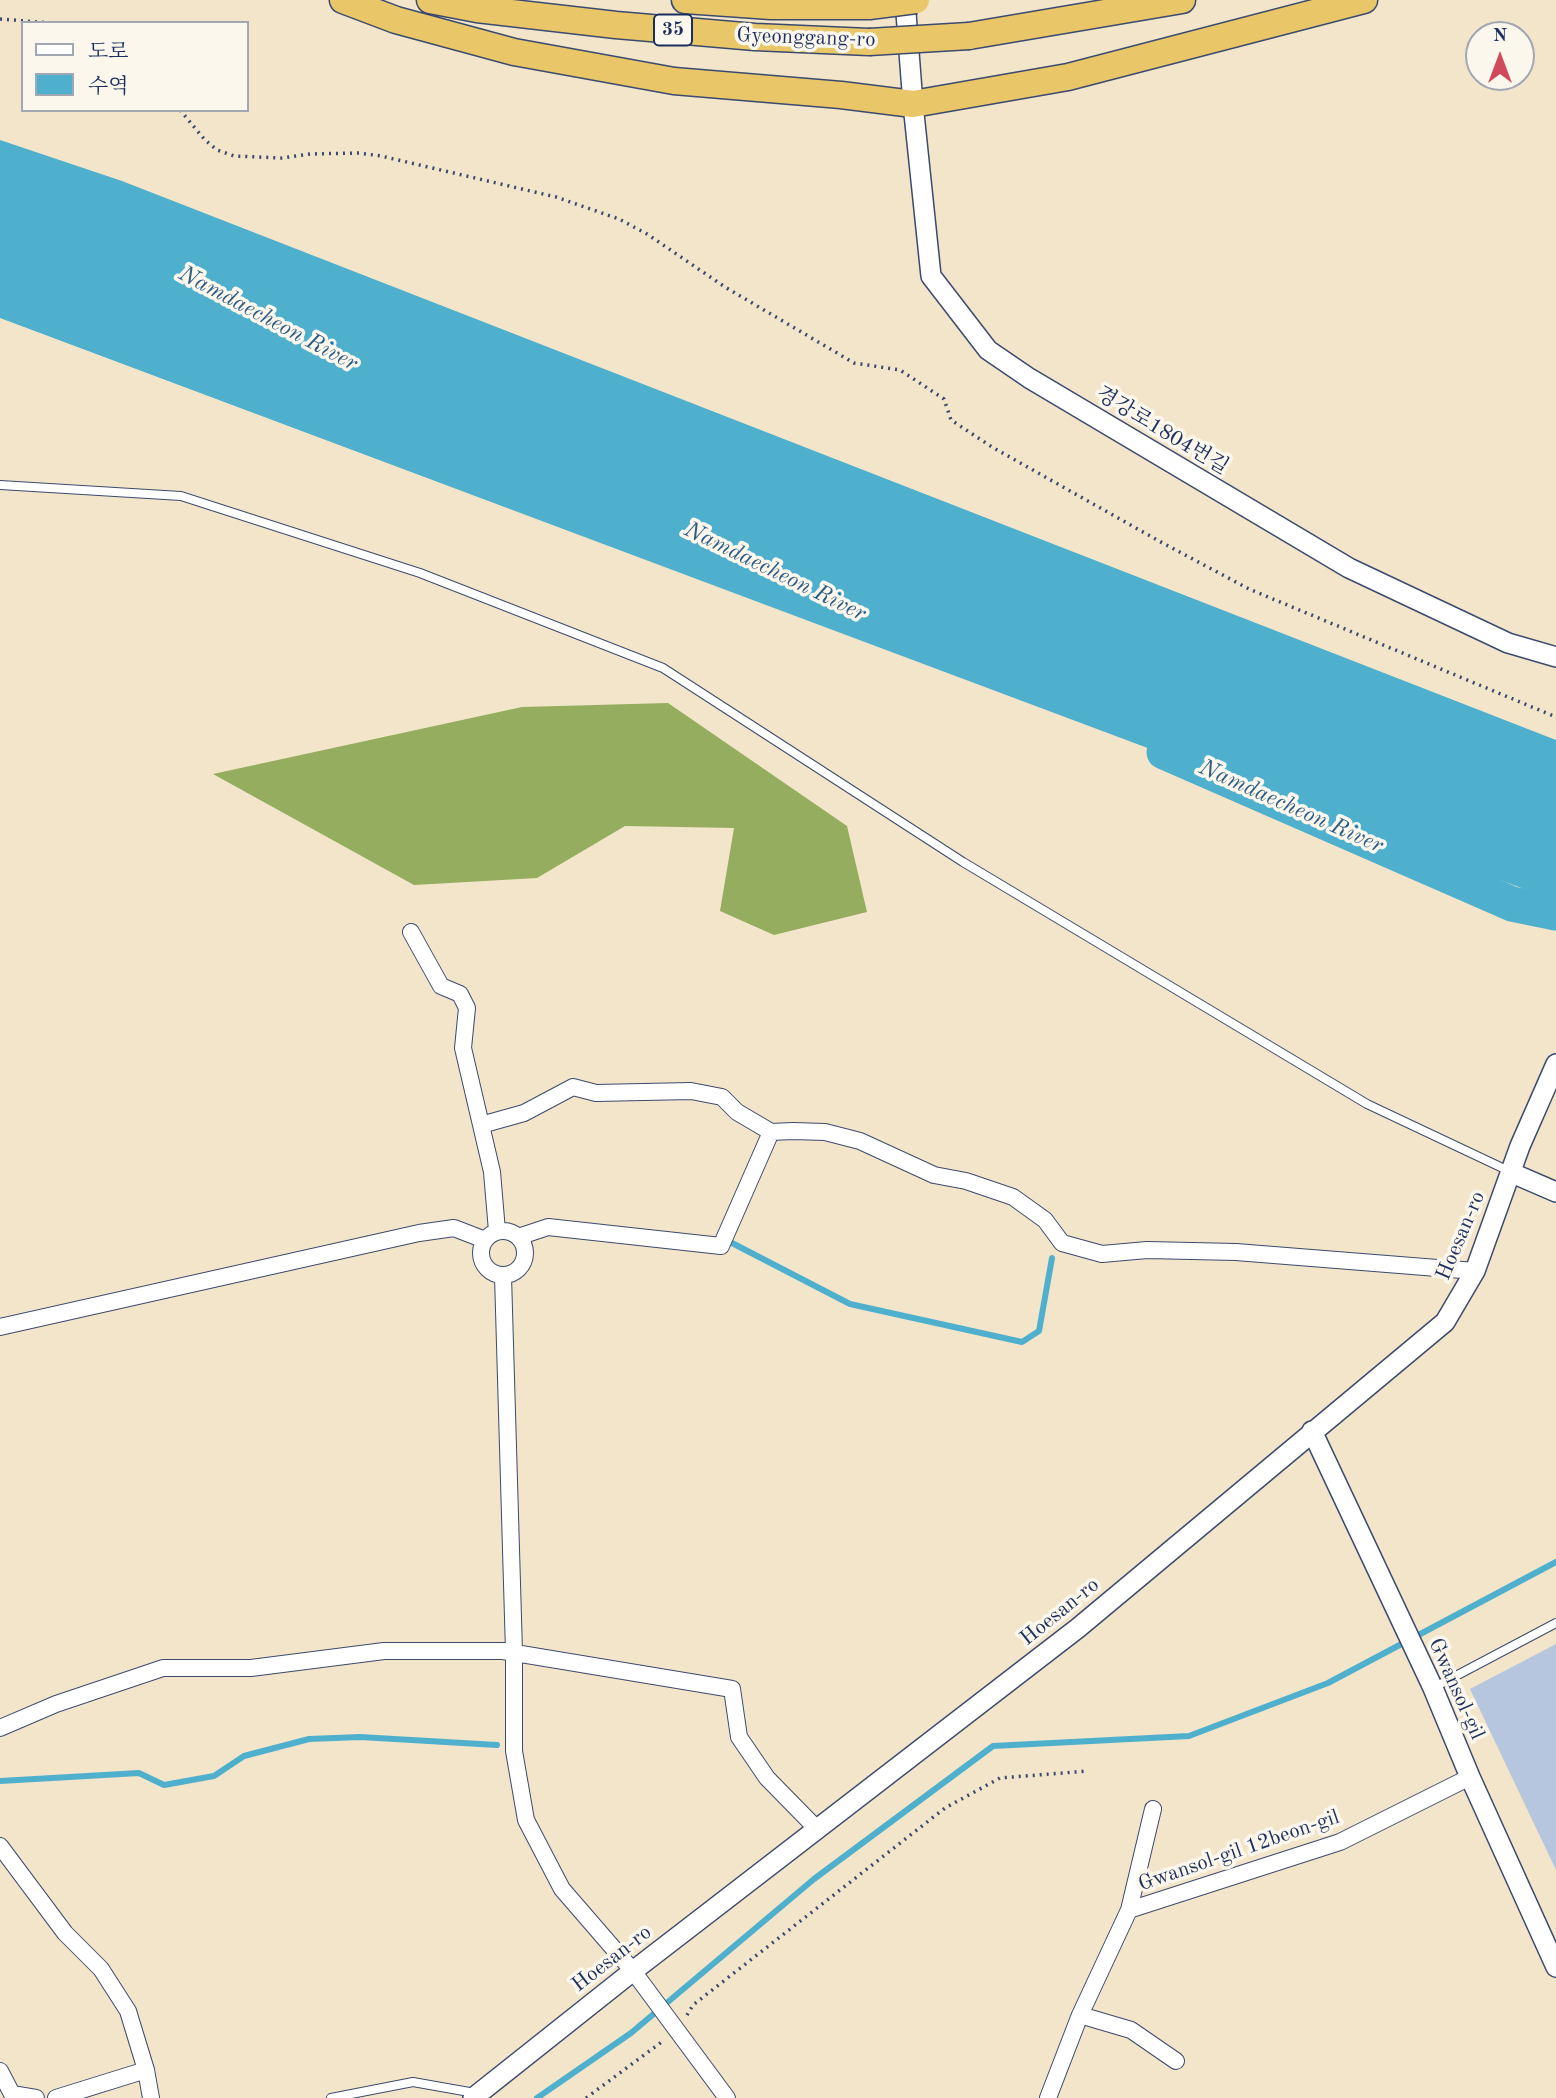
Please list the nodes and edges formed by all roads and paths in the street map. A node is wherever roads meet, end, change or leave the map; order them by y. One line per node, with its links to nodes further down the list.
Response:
1 (343, 0): 10 (highway)
2 (430, 0): 6 (highway, Gyeonggang-ro / 35, bridge)
3 (685, 0): 5 (highway, Gyeonggang-ro, bridge)
4 (905, 0): 10 (street, 경강로1804번길)
5 (916, 0)
6 (1182, 0)
7 (1364, 0): 10 (highway)
8 (0, 19): 9 (path)
9 (25, 21)
10 (913, 104): 13 (street, 경강로1804번길)
11 (182, 112): 14 (path)
12 (0, 485): 19 (lane)
13 (1556, 657)
14 (1556, 717)
15 (411, 932): 17 (street)
16 (1556, 1064): 19 (street, Hoesan-ro)
17 (481, 1125): 18 (street); 21 (street)
18 (771, 1132): 22 (street); 23 (street)
19 (1511, 1172): 20 (street); 23 (street, Hoesan-ro)
20 (1556, 1192)
21 (491, 1236): 22 (street); 24 (street); 25 (street)
22 (518, 1237): 24 (street)
23 (1475, 1271): 26 (street, Hoesan-ro)
24 (503, 1276): 28 (street)
25 (0, 1327)
26 (1312, 1431): 29 (street, Gwansol-gil); 34 (street, Hoesan-ro)
27 (1556, 1623): 29 (lane)
28 (514, 1652): 30 (street); 34 (street); 38 (street)
29 (1433, 1688): 32 (street, Gwansol-gil)
30 (0, 1728)
31 (1087, 1771): 40 (path)
32 (1470, 1777): 36 (street, Gwansol-gil 12beon-gil); 37 (street, Gwansol-gil)
33 (1153, 1809): 36 (street)
34 (818, 1830): 38 (street, Hoesan-ro)
35 (0, 1846): 42 (street)
36 (1129, 1910): 39 (street, Gwansol-gil 12beon-gil)
37 (1556, 1967)
38 (633, 1970): 40 (street); 44 (street, Hoesan-ro)
39 (1080, 2015): 41 (street); 51 (street, Gwansol-gil 12beon-gil)
40 (673, 2024): 49 (path); 50 (street)
41 (1176, 2061)
42 (146, 2070): 46 (street); 47 (street)
43 (0, 2071): 45 (street)
44 (475, 2096): 48 (lane)
45 (36, 2098)
46 (56, 2098)
47 (151, 2098)
48 (331, 2098)
49 (586, 2098)
50 (727, 2098)
51 (1048, 2098)

